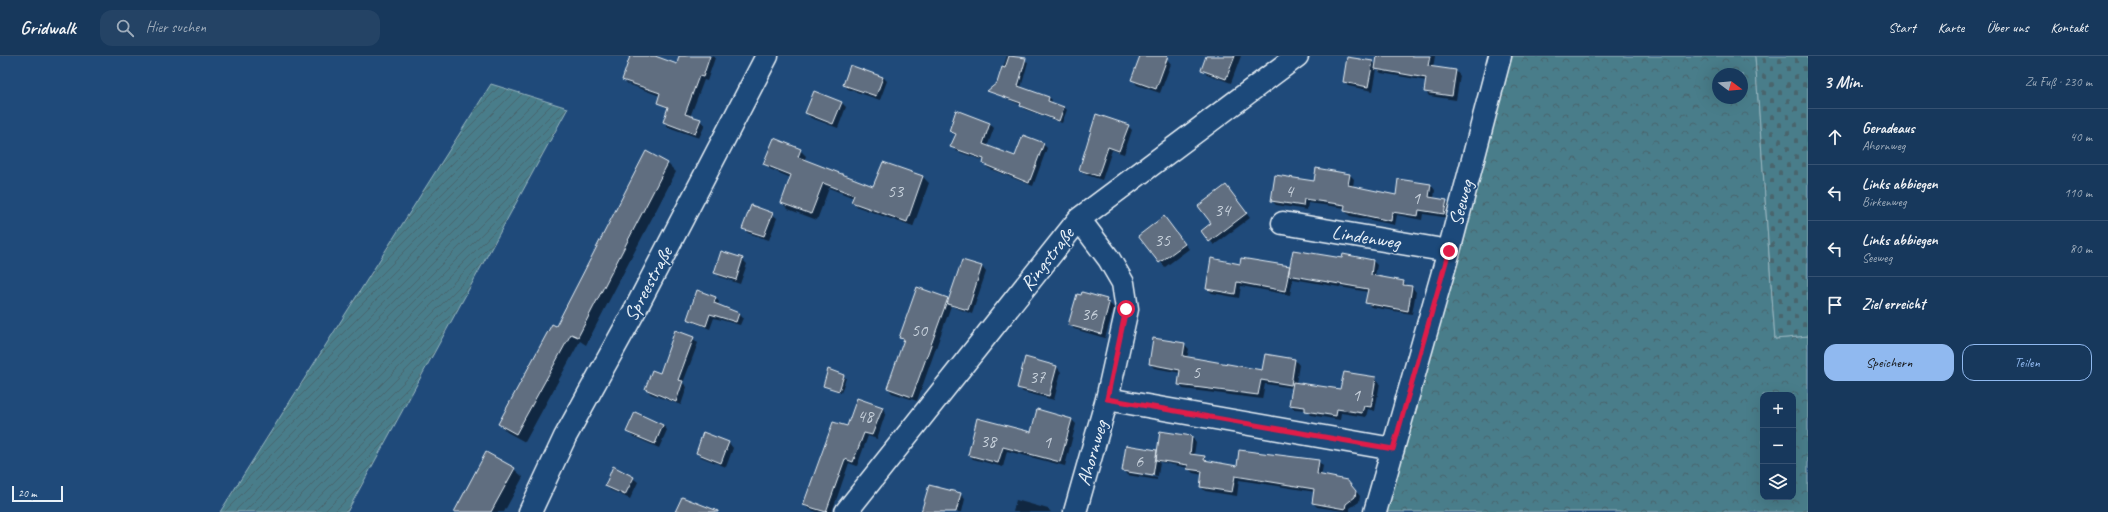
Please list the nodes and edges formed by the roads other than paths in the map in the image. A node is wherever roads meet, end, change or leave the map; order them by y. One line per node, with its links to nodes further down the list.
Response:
1 (767, 56): 9 (street, Spreestraße)
2 (1297, 56): 4 (street, Ringstraße)
3 (1500, 56): 6 (street, Seeweg)
4 (1079, 218): 7 (street, Ahornweg); 10 (street, Ringstraße)
5 (1283, 223): 6 (street, Lindenweg)
6 (1449, 251): 8 (street, Seeweg)
7 (1107, 399): 8 (street); 11 (street, Ahornweg)
8 (1393, 449): 12 (street, Seeweg)
9 (530, 512)
10 (846, 512)
11 (1076, 512)
12 (1375, 512)

